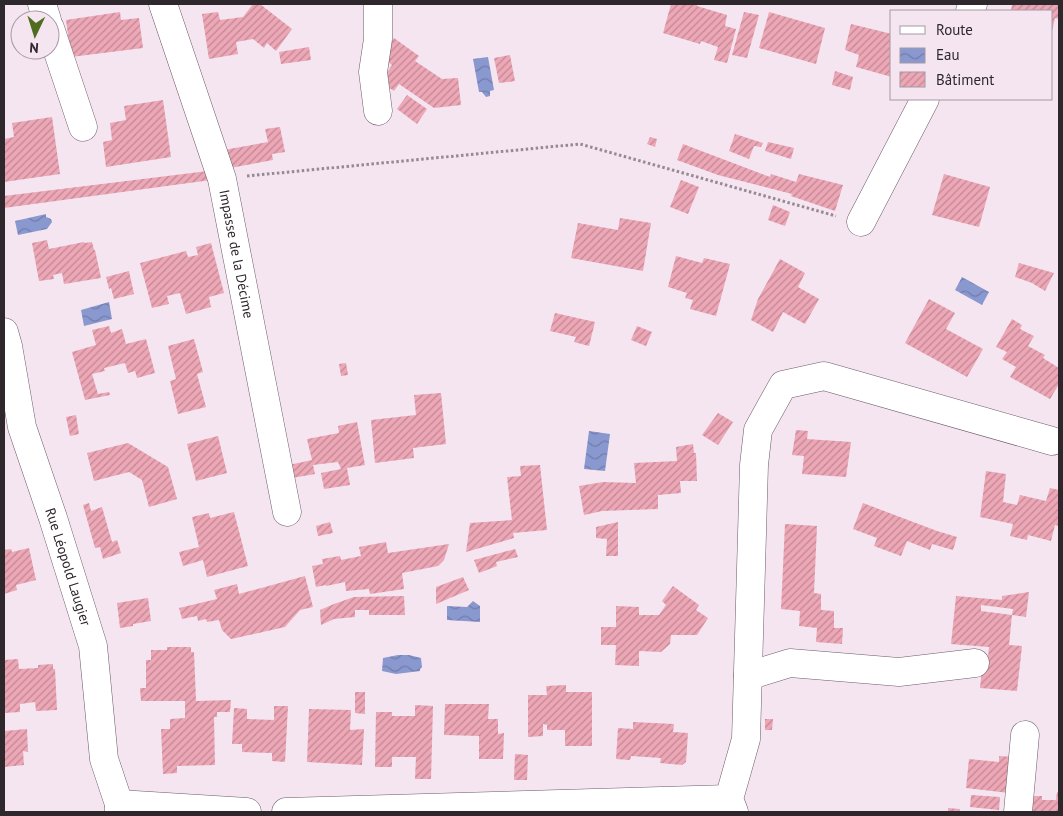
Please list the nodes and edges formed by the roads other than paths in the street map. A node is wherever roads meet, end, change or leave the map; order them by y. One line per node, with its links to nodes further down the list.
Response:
1 (164, 4): 11 (street, Impasse de la Décime)
2 (378, 4): 5 (street)
3 (60, 58): 6 (street)
4 (924, 100): 7 (street)
5 (378, 111)
6 (83, 127)
7 (861, 222)
8 (4, 332): 9 (street, Rue Léopold Laugier)
9 (13, 429): 16 (street, Rue Léopold Laugier)
10 (1052, 441): 13 (street)
11 (287, 512)
12 (975, 663): 13 (street)
13 (748, 676): 15 (street)
14 (1025, 734): 19 (street)
15 (732, 806): 18 (street)
16 (119, 808): 17 (street)
17 (247, 812)
18 (286, 812)
19 (1018, 812)

